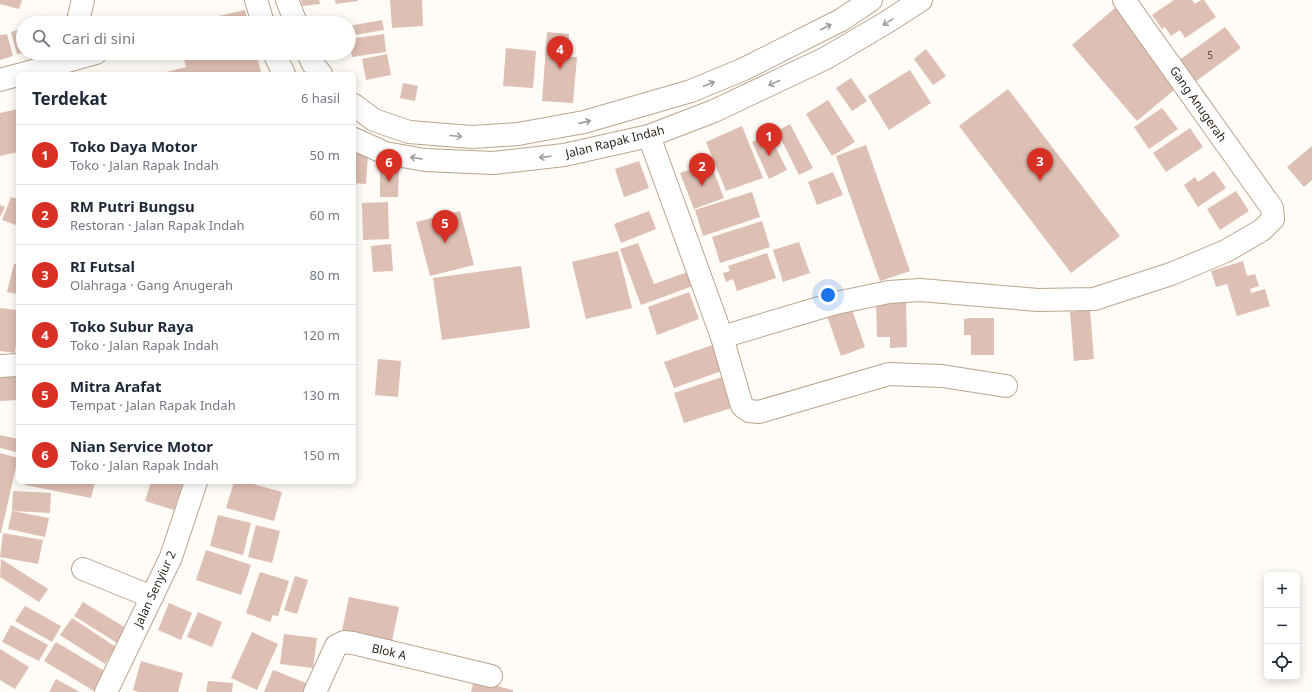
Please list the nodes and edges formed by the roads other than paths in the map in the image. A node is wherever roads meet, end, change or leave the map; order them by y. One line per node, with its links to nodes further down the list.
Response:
1 (83, 0): 7 (street)
2 (256, 0): 8 (street)
3 (287, 0): 9 (street)
4 (871, 0): 18 (street, one-way to 4)
5 (921, 0): 19 (street, Jalan Rapak Indah, one-way to 19)
6 (1124, 0): 21 (street, Gang Anugerah)
7 (79, 16)
8 (261, 16)
9 (293, 16)
10 (71, 60): 13 (street)
11 (277, 60): 14 (street)
12 (311, 60): 15 (street)
13 (29, 72)
14 (283, 72)
15 (319, 72)
16 (16, 76): 17 (street)
17 (0, 80)
18 (356, 106)
19 (648, 136): 20 (street, Jalan Rapak Indah, one-way to 20); 21 (street)
20 (356, 140)
21 (722, 337): 24 (street)
22 (16, 365): 23 (street)
23 (0, 366)
24 (1006, 386)
25 (195, 484): 27 (street, Jalan Senyiur 2)
26 (83, 569): 27 (street)
27 (152, 597): 29 (street, Jalan Senyiur 2)
28 (491, 676): 30 (street, Blok A)
29 (106, 692)
30 (315, 692)

